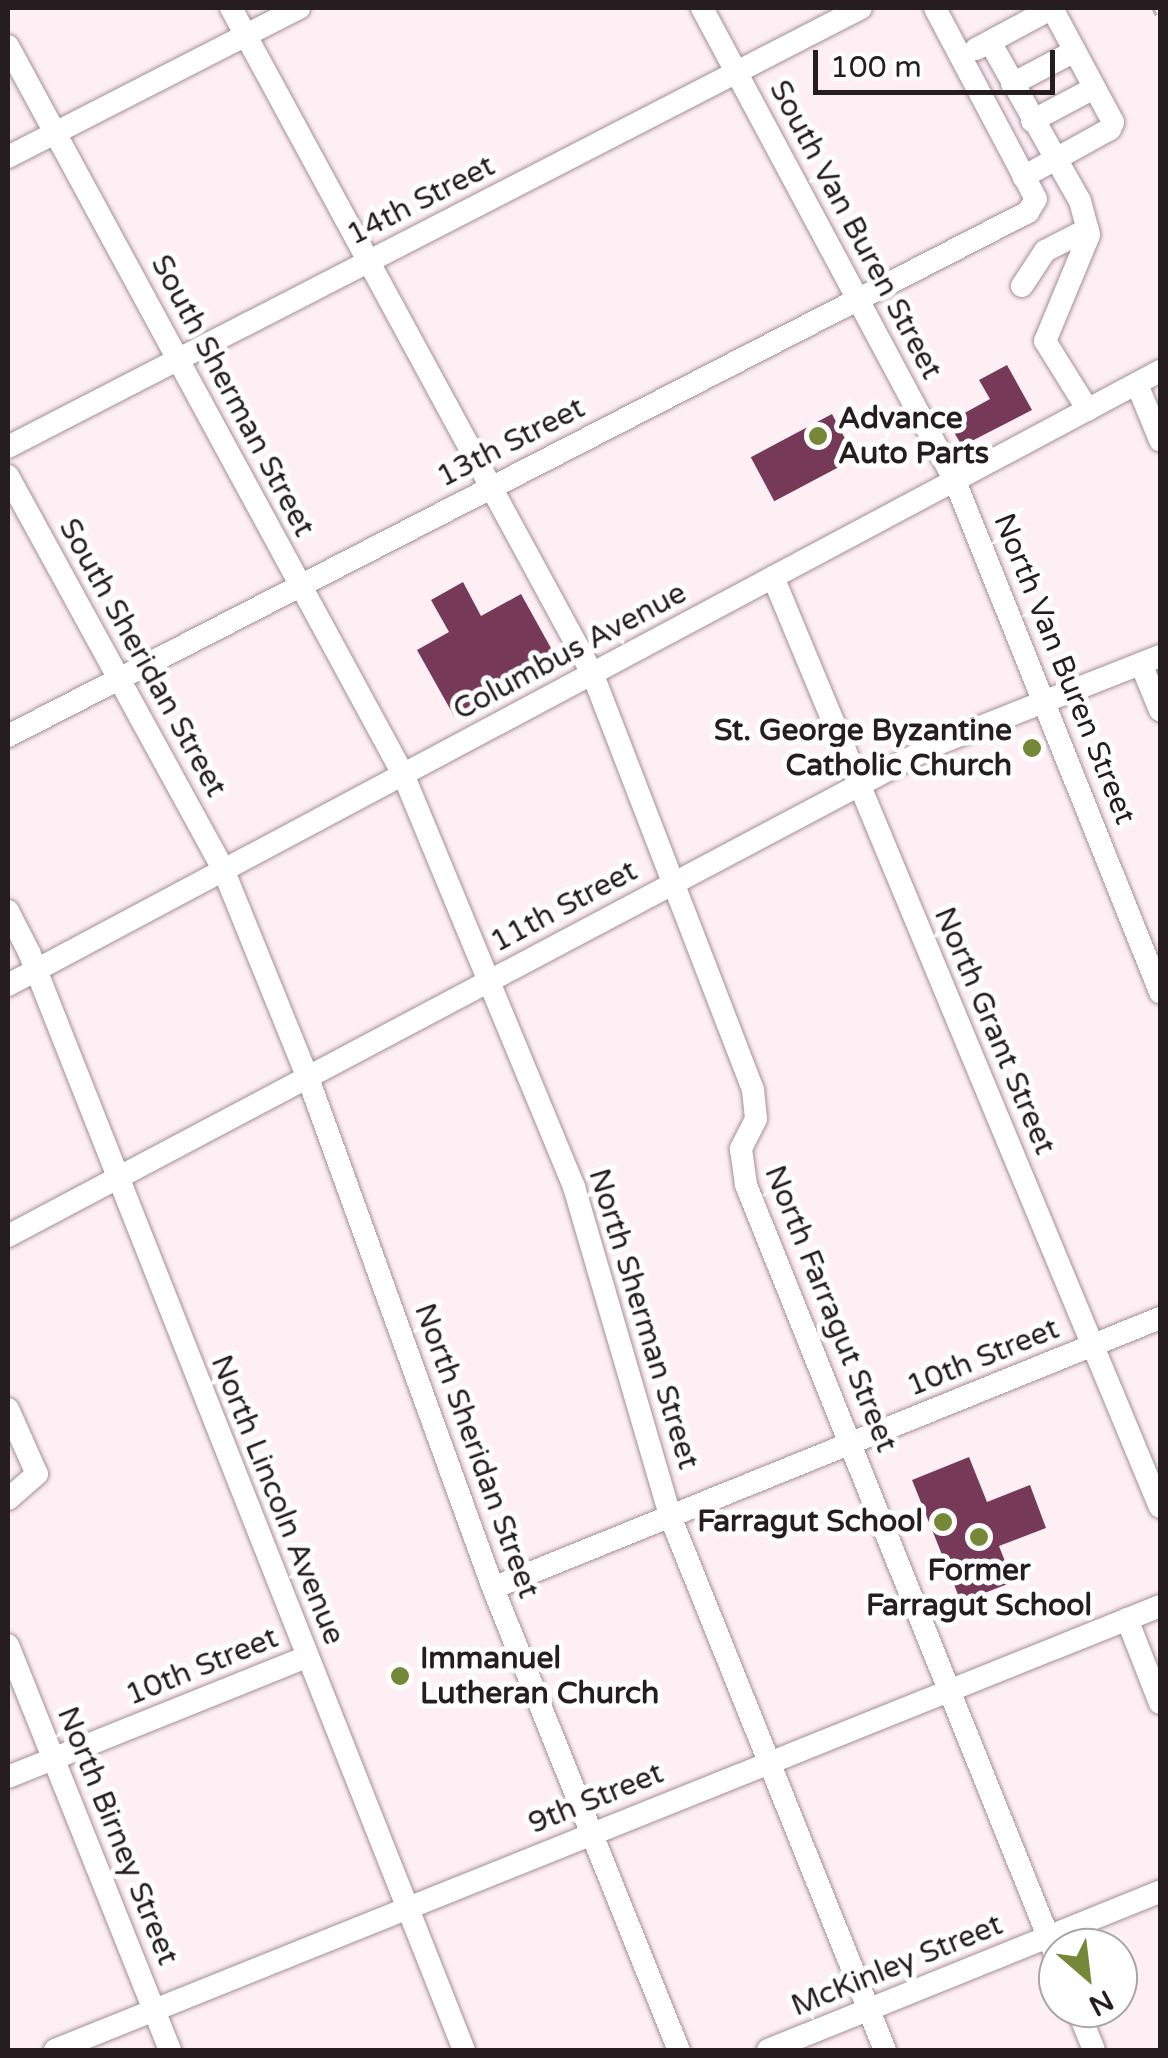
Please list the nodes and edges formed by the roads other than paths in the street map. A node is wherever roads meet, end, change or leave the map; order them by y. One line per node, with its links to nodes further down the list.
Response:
1 (231, 8): 6 (street, North Farragut Street)
2 (298, 8): 6 (street)
3 (702, 8): 11 (street, South Van Buren Street)
4 (862, 8): 11 (street, 14th Street)
5 (935, 8): 10 (street)
6 (246, 35): 15 (street); 20 (street, North Farragut Street)
7 (990, 42): 9 (street); 10 (street); 12 (street)
8 (8, 46): 15 (street, South Sherman Street)
9 (1074, 51): 12 (street); 13 (street)
10 (960, 58): 18 (street)
11 (736, 72): 20 (street, 14th Street); 22 (street, South Van Buren Street)
12 (1012, 84): 14 (street)
13 (1094, 88): 14 (street); 17 (street)
14 (1032, 121): 17 (street)
15 (54, 132): 16 (street); 23 (street, South Sherman Street)
16 (8, 157)
17 (1057, 158): 18 (street); 19 (street)
18 (1024, 177): 22 (street, 13th Street)
19 (1088, 229): 21 (street); 26 (street)
20 (369, 261): 23 (street, 14th Street); 31 (street, North Farragut Street)
21 (1022, 286)
22 (860, 300): 30 (street, South Van Buren Street); 31 (street, 13th Street)
23 (180, 358): 28 (street, 14th Street); 33 (street, South Sherman Street)
24 (1160, 372): 25 (street, Columbus Avenue)
25 (1137, 384): 26 (street, Columbus Avenue); 27 (street)
26 (1088, 410): 30 (street, Columbus Avenue)
27 (1160, 440)
28 (8, 447)
29 (8, 476): 36 (street, South Sheridan Street)
30 (955, 480): 32 (street, Columbus Avenue); 37 (street, North Van Buren Street)
31 (492, 486): 33 (street, 13th Street); 35 (street, North Farragut Street)
32 (773, 577): 35 (street, Columbus Avenue); 41 (street, North Grant Street)
33 (301, 586): 36 (street, 13th Street); 40 (street, South Sherman Street)
34 (1151, 660): 37 (street, 11th Street); 38 (street)
35 (593, 675): 40 (street, Columbus Avenue); 43 (street, North Farragut Street)
36 (119, 679): 39 (street, 13th Street); 42 (street, South Sheridan Street)
37 (1045, 701): 41 (street, 11th Street); 48 (street, North Van Buren Street)
38 (1160, 710)
39 (8, 736)
40 (404, 774): 42 (street, Columbus Avenue); 46 (street, North Sherman Street)
41 (856, 786): 43 (street, 11th Street); 53 (street, North Grant Street)
42 (224, 869): 45 (street, Columbus Avenue); 49 (street, North Sheridan Street)
43 (674, 882): 46 (street, 11th Street); 55 (street, North Farragut Street)
44 (8, 911): 45 (street, North Lincoln Avenue)
45 (34, 971): 47 (street, Columbus Avenue); 50 (street, North Lincoln Avenue)
46 (490, 981): 49 (street, 11th Street); 58 (street, North Sherman Street)
47 (8, 985)
48 (1160, 992)
49 (308, 1078): 50 (street, 11th Street); 59 (street, North Sheridan Street)
50 (116, 1179): 51 (street, 11th Street); 63 (street, North Lincoln Avenue)
51 (8, 1236)
52 (1160, 1318): 53 (street, 10th Street)
53 (1095, 1345): 55 (street, 10th Street); 57 (street, North Grant Street)
54 (8, 1408): 56 (street)
55 (850, 1444): 58 (street, 10th Street); 64 (street, North Farragut Street)
56 (8, 1498)
57 (1160, 1507)
58 (670, 1516): 59 (street, 10th Street); 67 (street, North Sherman Street)
59 (493, 1588): 69 (street, North Sheridan Street)
60 (1160, 1606): 61 (street, 9th Street)
61 (1127, 1619): 64 (street, 9th Street); 65 (street)
62 (8, 1645): 66 (street, North Birney Street)
63 (307, 1657): 66 (street, 10th Street); 71 (street, North Lincoln Avenue)
64 (948, 1692): 67 (street, 9th Street); 72 (street, North Farragut Street)
65 (1160, 1703)
66 (55, 1759): 68 (street, 10th Street); 76 (street, North Birney Street)
67 (771, 1762): 69 (street, 9th Street); 75 (street, North Sherman Street)
68 (8, 1778)
69 (592, 1833): 71 (street, 9th Street); 80 (street, North Sheridan Street)
70 (1160, 1892): 73 (street, McKinley Street)
71 (407, 1908): 76 (street, 9th Street); 79 (street, North Lincoln Avenue)
72 (1044, 1928)
73 (1072, 1928)
74 (1038, 1942): 75 (street, McKinley Street)
75 (869, 2010): 81 (street, McKinley Street); 82 (street, North Sherman Street)
76 (155, 2011): 77 (street, 9th Street); 78 (street, North Birney Street)
77 (55, 2050)
78 (170, 2050)
79 (464, 2050)
80 (679, 2050)
81 (768, 2050)
82 (885, 2050)

